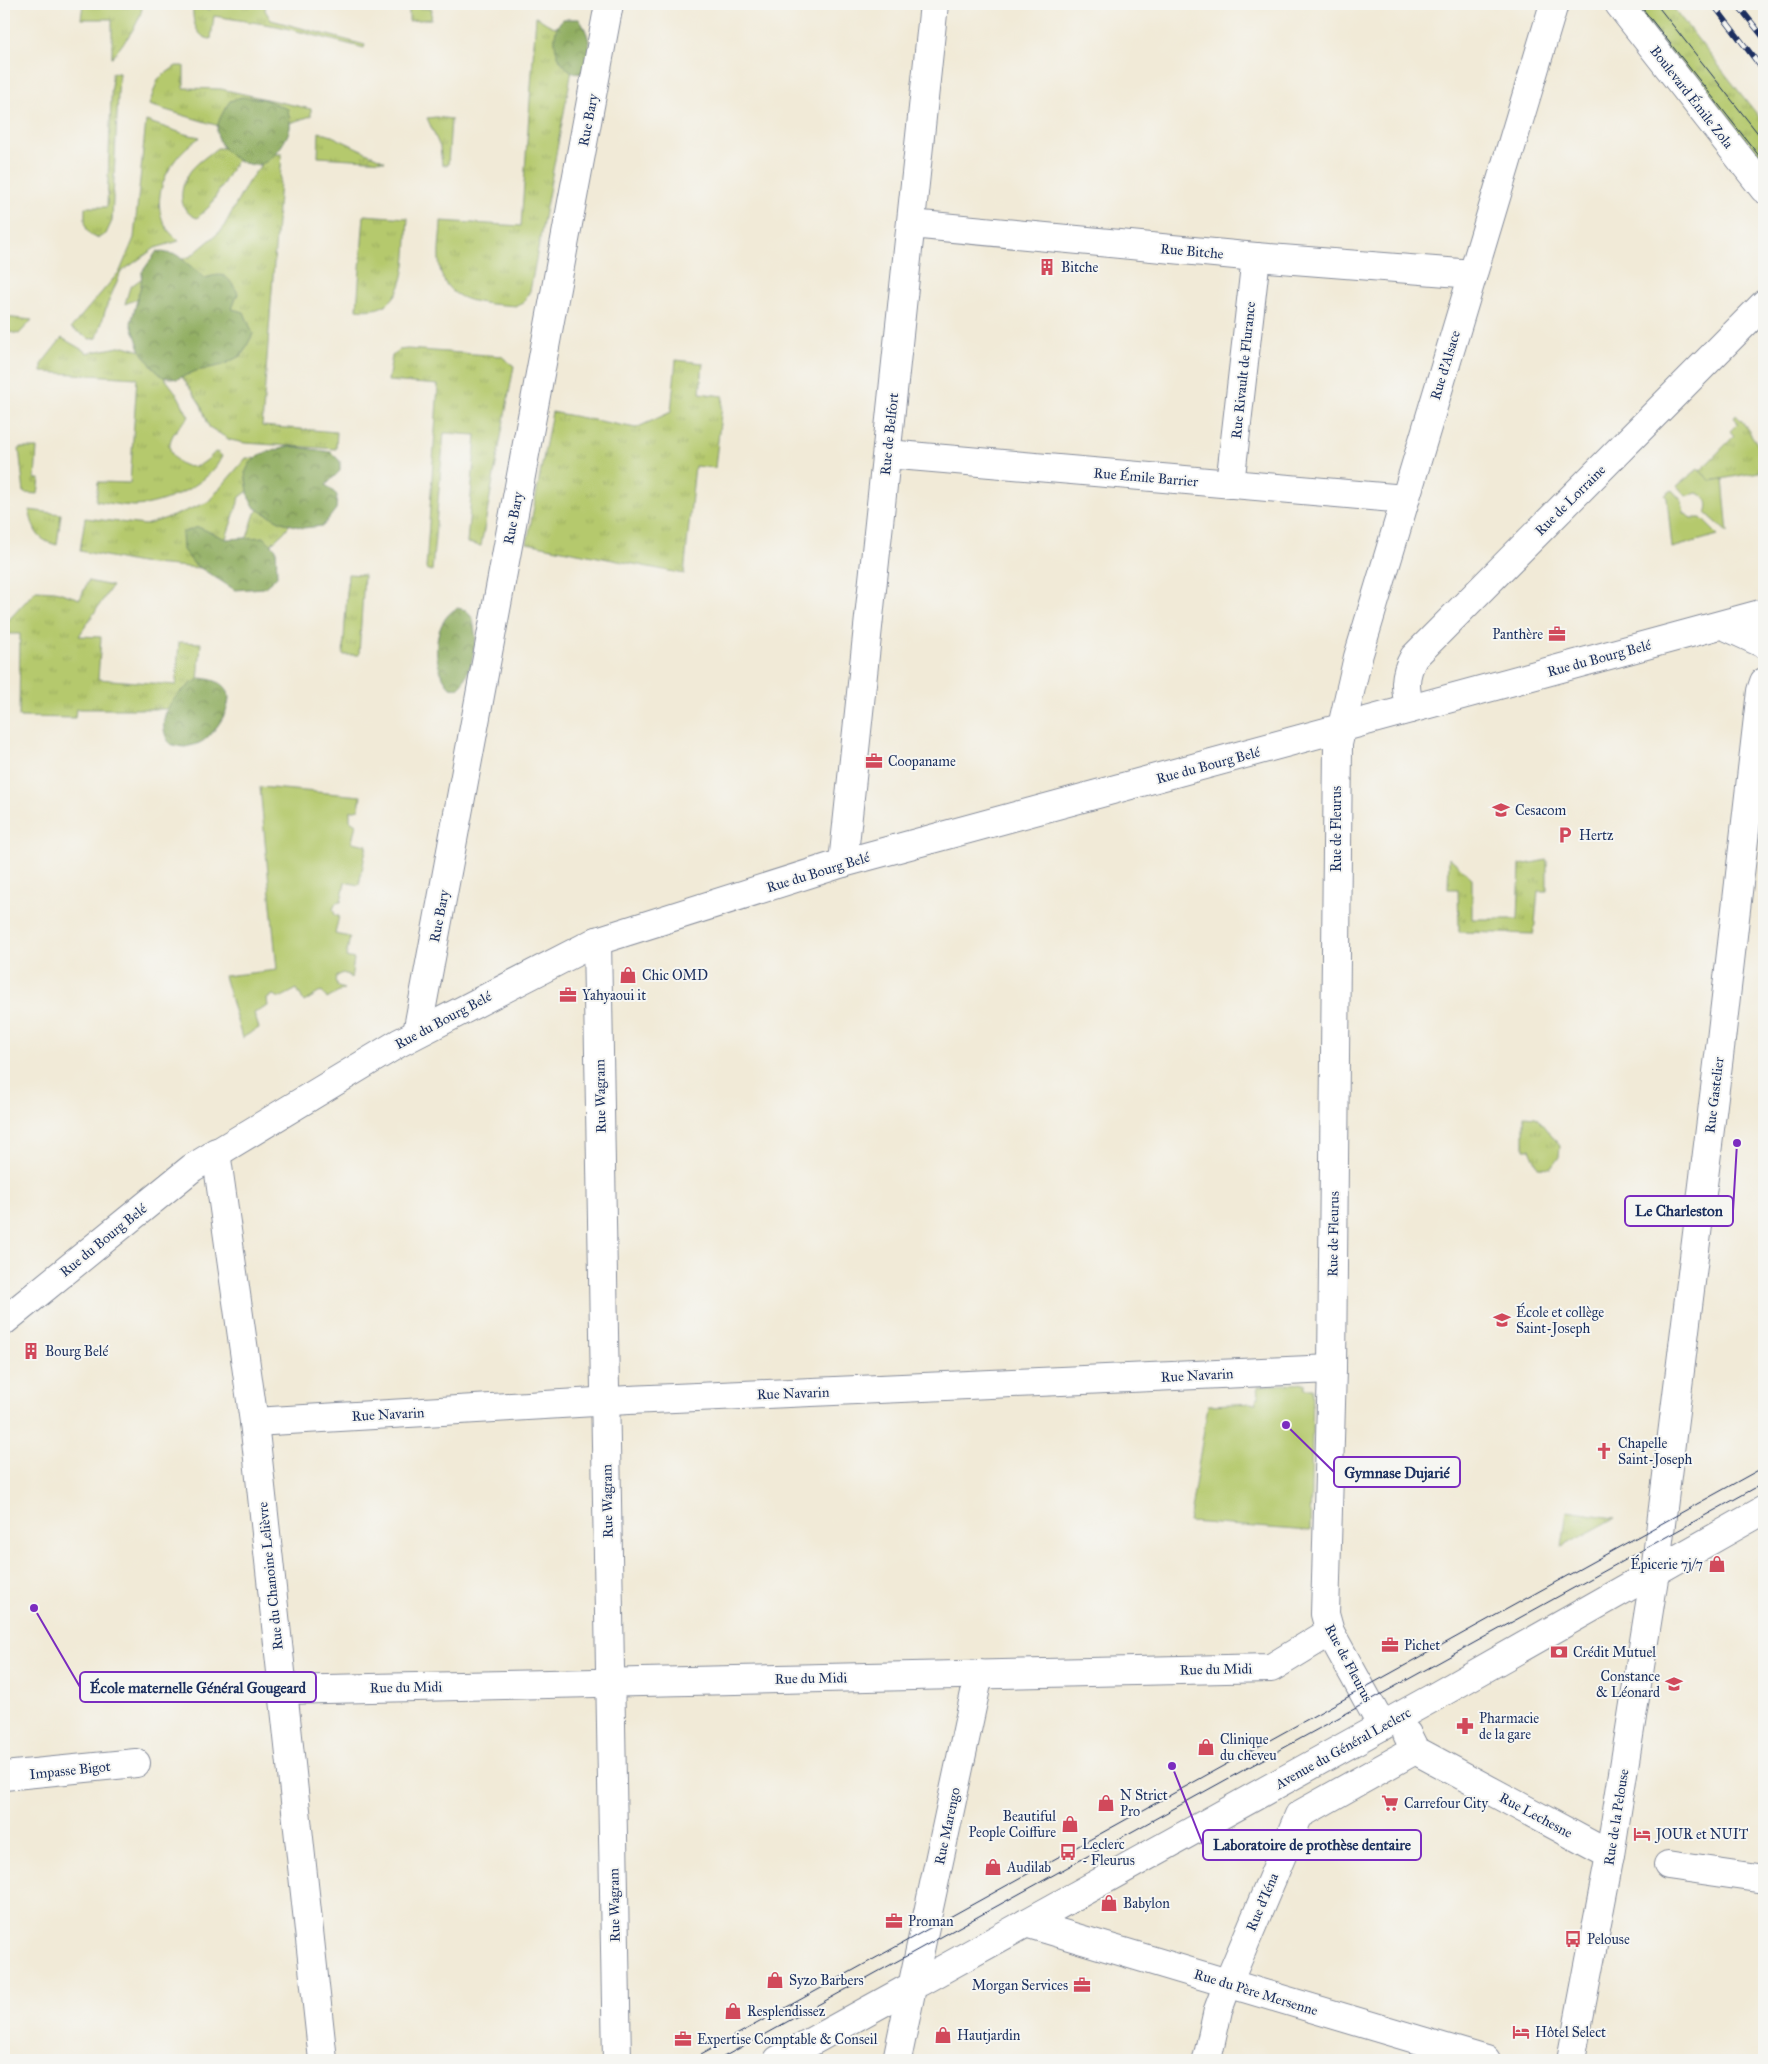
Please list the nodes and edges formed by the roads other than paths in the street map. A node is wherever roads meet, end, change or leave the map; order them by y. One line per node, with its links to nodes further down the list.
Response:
1 (609, 4): 21 (street, Rue Bary)
2 (934, 4): 6 (street, Rue de Belfort)
3 (1554, 4): 8 (street, Rue d'Alsace)
4 (1619, 4): 5 (street, Boulevard Émile Zola)
5 (1764, 189)
6 (911, 224): 7 (street, Rue Bitche); 10 (street, Rue de Belfort)
7 (1256, 257): 8 (street, Rue Bitche); 11 (street, Rue Rivault de Flurance)
8 (1473, 274): 12 (street, Rue d'Alsace)
9 (1764, 304): 17 (street, Rue de Lorraine)
10 (887, 454): 11 (street, Rue Émile Barrier); 19 (street, Rue de Belfort)
11 (1230, 484): 12 (street, Rue Émile Barrier)
12 (1405, 499): 18 (street, Rue d'Alsace)
13 (1764, 612): 14 (street, Rue du Bourg Belé)
14 (1723, 625): 15 (street); 17 (street, Rue du Bourg Belé)
15 (1764, 644)
16 (1764, 682): 28 (street, Rue Gastelier)
17 (1410, 710): 18 (street, Rue du Bourg Belé)
18 (1341, 728): 19 (street, Rue du Bourg Belé); 24 (street, Rue de Fleurus)
19 (843, 864): 20 (street, Rue du Bourg Belé)
20 (597, 941): 21 (street, Rue du Bourg Belé); 25 (street, Rue Wagram)
21 (417, 1032): 22 (street, Rue du Bourg Belé)
22 (216, 1152): 23 (street, Rue du Bourg Belé); 26 (street, Rue du Chanoine Lelièvre)
23 (4, 1321)
24 (1332, 1369): 25 (street, Rue Navarin); 29 (street, Rue de Fleurus)
25 (605, 1401): 26 (street, Rue Navarin); 31 (street, Rue Wagram)
26 (254, 1422): 32 (street, Rue du Chanoine Lelièvre)
27 (1764, 1510): 28 (street, Avenue du Général Leclerc)
28 (1655, 1572): 33 (street, Avenue du Général Leclerc); 37 (street, Rue de la Pelouse)
29 (1330, 1632): 30 (street, Rue du Midi); 33 (street, Rue de Fleurus)
30 (979, 1674): 31 (street, Rue du Midi); 42 (street, Rue Marengo)
31 (610, 1683): 32 (street, Rue du Midi); 44 (street, Rue Wagram)
32 (282, 1690): 43 (street, Rue du Chanoine Lelièvre)
33 (1390, 1722): 34 (street); 40 (street, Avenue du Général Leclerc)
34 (1415, 1750): 37 (street, Rue Lechesne); 41 (street, Rue d'Iéna)
35 (136, 1763): 36 (street, Impasse Bigot)
36 (4, 1776)
37 (1610, 1855): 49 (street, Rue de la Pelouse)
38 (1668, 1865): 39 (street)
39 (1764, 1879)
40 (1026, 1923): 41 (street, Rue du Père Mersenne); 42 (street, Avenue du Général Leclerc)
41 (1228, 1983): 47 (street, Rue d'Iéna); 48 (street, Rue du Père Mersenne)
42 (913, 1985): 45 (street, Avenue du Général Leclerc); 46 (street, Rue Marengo)
43 (323, 2060)
44 (617, 2060)
45 (778, 2060)
46 (896, 2060)
47 (1207, 2060)
48 (1486, 2060)
49 (1571, 2060)

